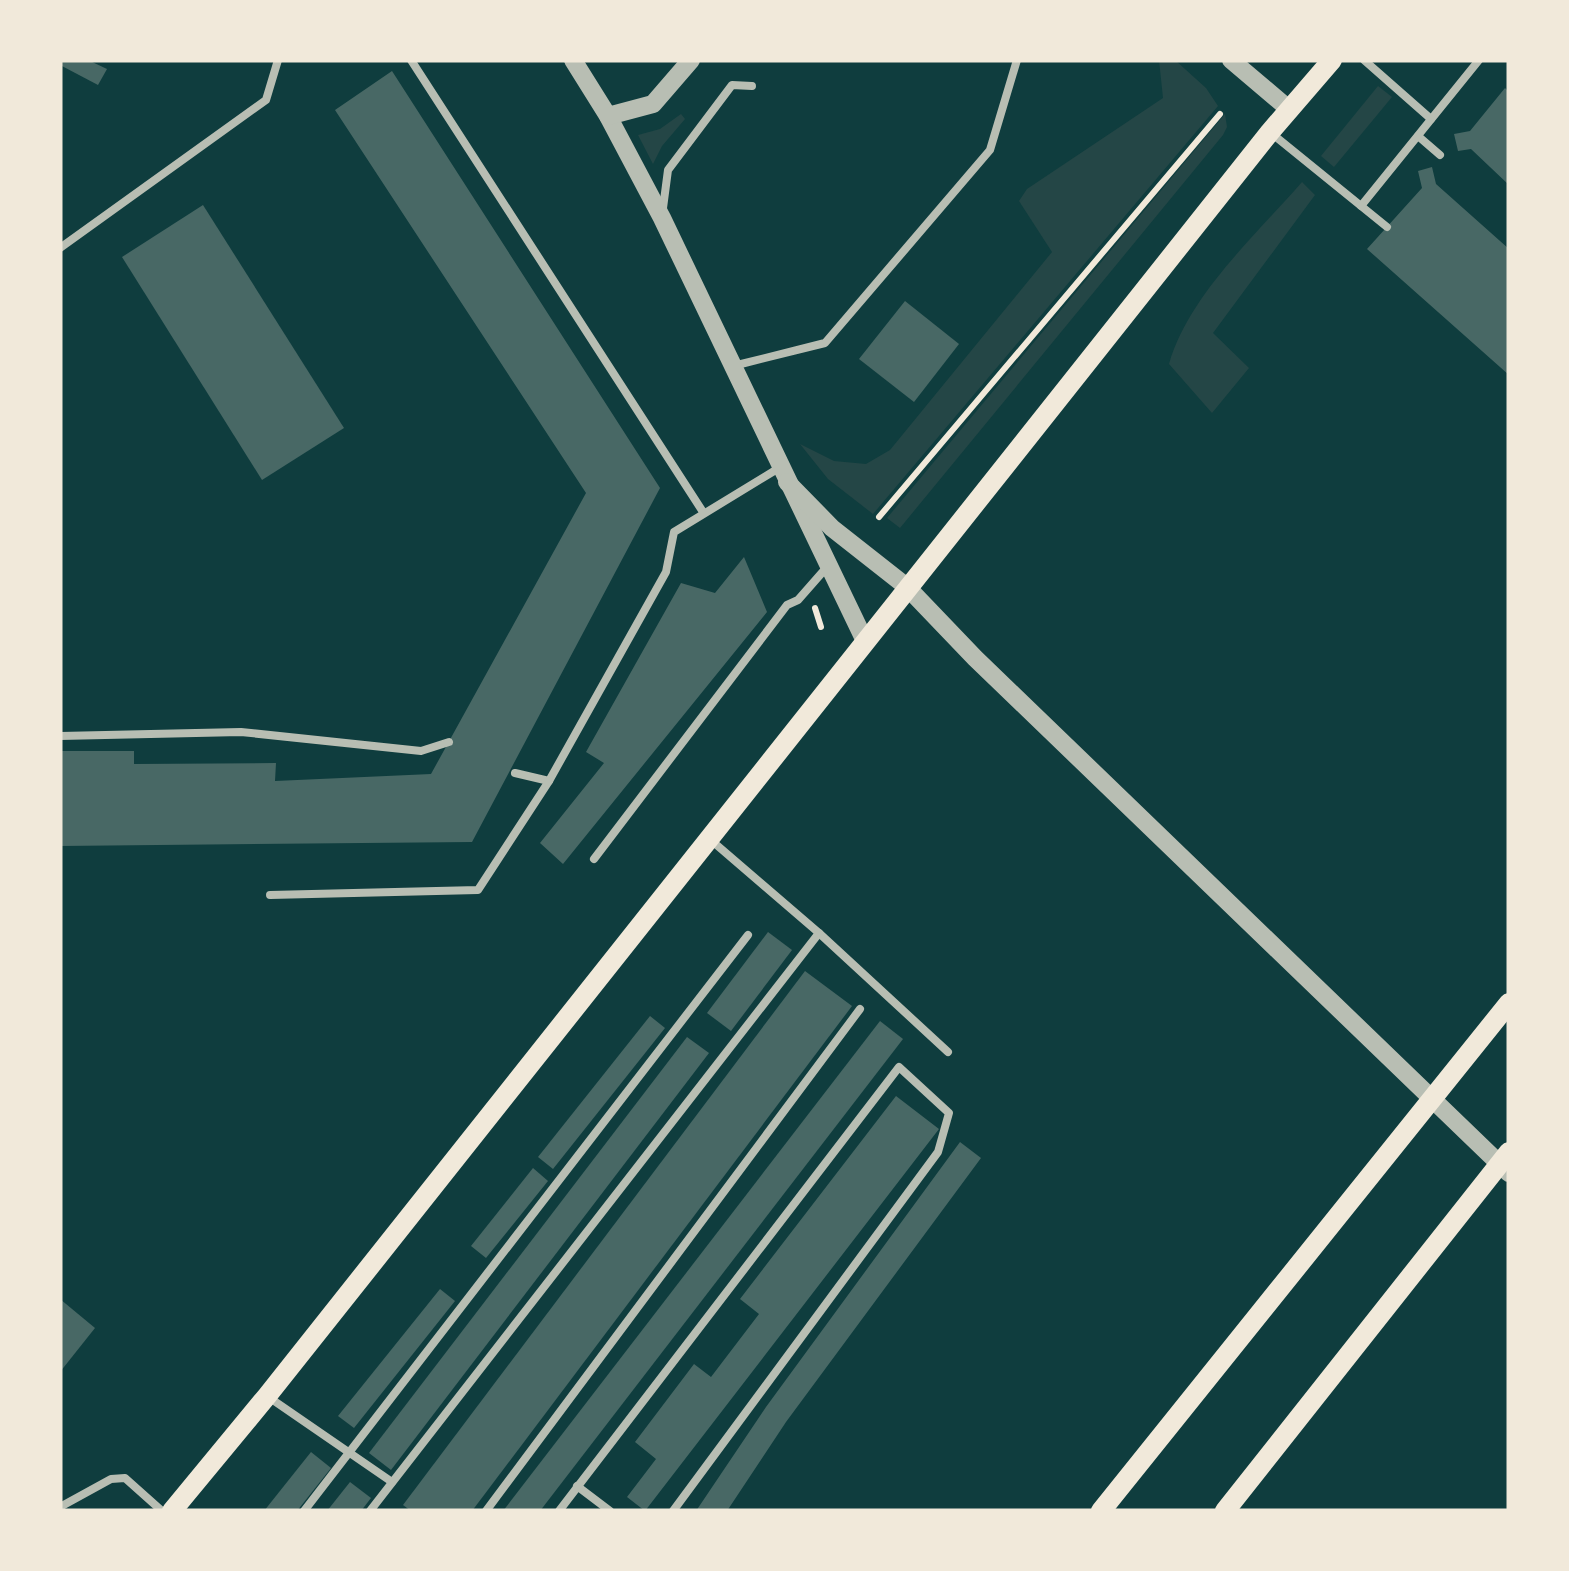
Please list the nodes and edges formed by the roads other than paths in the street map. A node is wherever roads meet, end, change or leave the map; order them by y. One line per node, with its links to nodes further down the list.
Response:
1 (278, 60): 20 (lane)
2 (411, 60): 23 (lane)
3 (573, 60): 12 (street)
4 (691, 60): 12 (street)
5 (1017, 60): 21 (lane)
6 (1231, 60): 11 (street)
7 (1332, 60): 11 (main road)
8 (1364, 60): 13 (lane)
9 (1480, 60): 13 (lane)
10 (752, 86): 18 (lane)
11 (1290, 110): 14 (main road)
12 (608, 116): 18 (street)
13 (1431, 119): 15 (lane)
14 (1270, 132): 17 (lane); 25 (main road)
15 (1418, 136): 16 (lane); 17 (lane)
16 (1440, 155)
17 (1361, 206): 19 (lane)
18 (662, 218): 21 (street)
19 (1387, 227)
20 (60, 248)
21 (733, 366): 22 (street)
22 (783, 475): 23 (lane); 24 (street); 25 (street)
23 (703, 512): 30 (lane)
24 (827, 566): 26 (street); 32 (lane)
25 (907, 586): 26 (main road); 39 (street)
26 (865, 641): 31 (main road)
27 (60, 736): 28 (lane)
28 (449, 742)
29 (515, 772): 30 (lane)
30 (549, 781): 33 (lane)
31 (708, 838): 34 (lane); 41 (main road)
32 (594, 859)
33 (270, 895)
34 (819, 933): 38 (lane); 43 (lane)
35 (748, 936): 42 (lane)
36 (1509, 1004): 39 (main road)
37 (860, 1009): 51 (lane)
38 (948, 1052)
39 (1434, 1097): 40 (street); 55 (main road)
40 (1506, 1163): 56 (main road)
41 (267, 1396): 42 (lane); 48 (main road)
42 (348, 1453): 43 (lane); 49 (lane)
43 (392, 1482): 45 (lane)
44 (577, 1486): 52 (lane); 53 (lane); 54 (lane)
45 (373, 1507): 50 (lane)
46 (60, 1508): 47 (lane)
47 (162, 1511)
48 (172, 1511)
49 (304, 1511)
50 (386, 1511)
51 (486, 1511)
52 (559, 1511)
53 (610, 1511)
54 (673, 1511)
55 (1101, 1511)
56 (1225, 1511)

